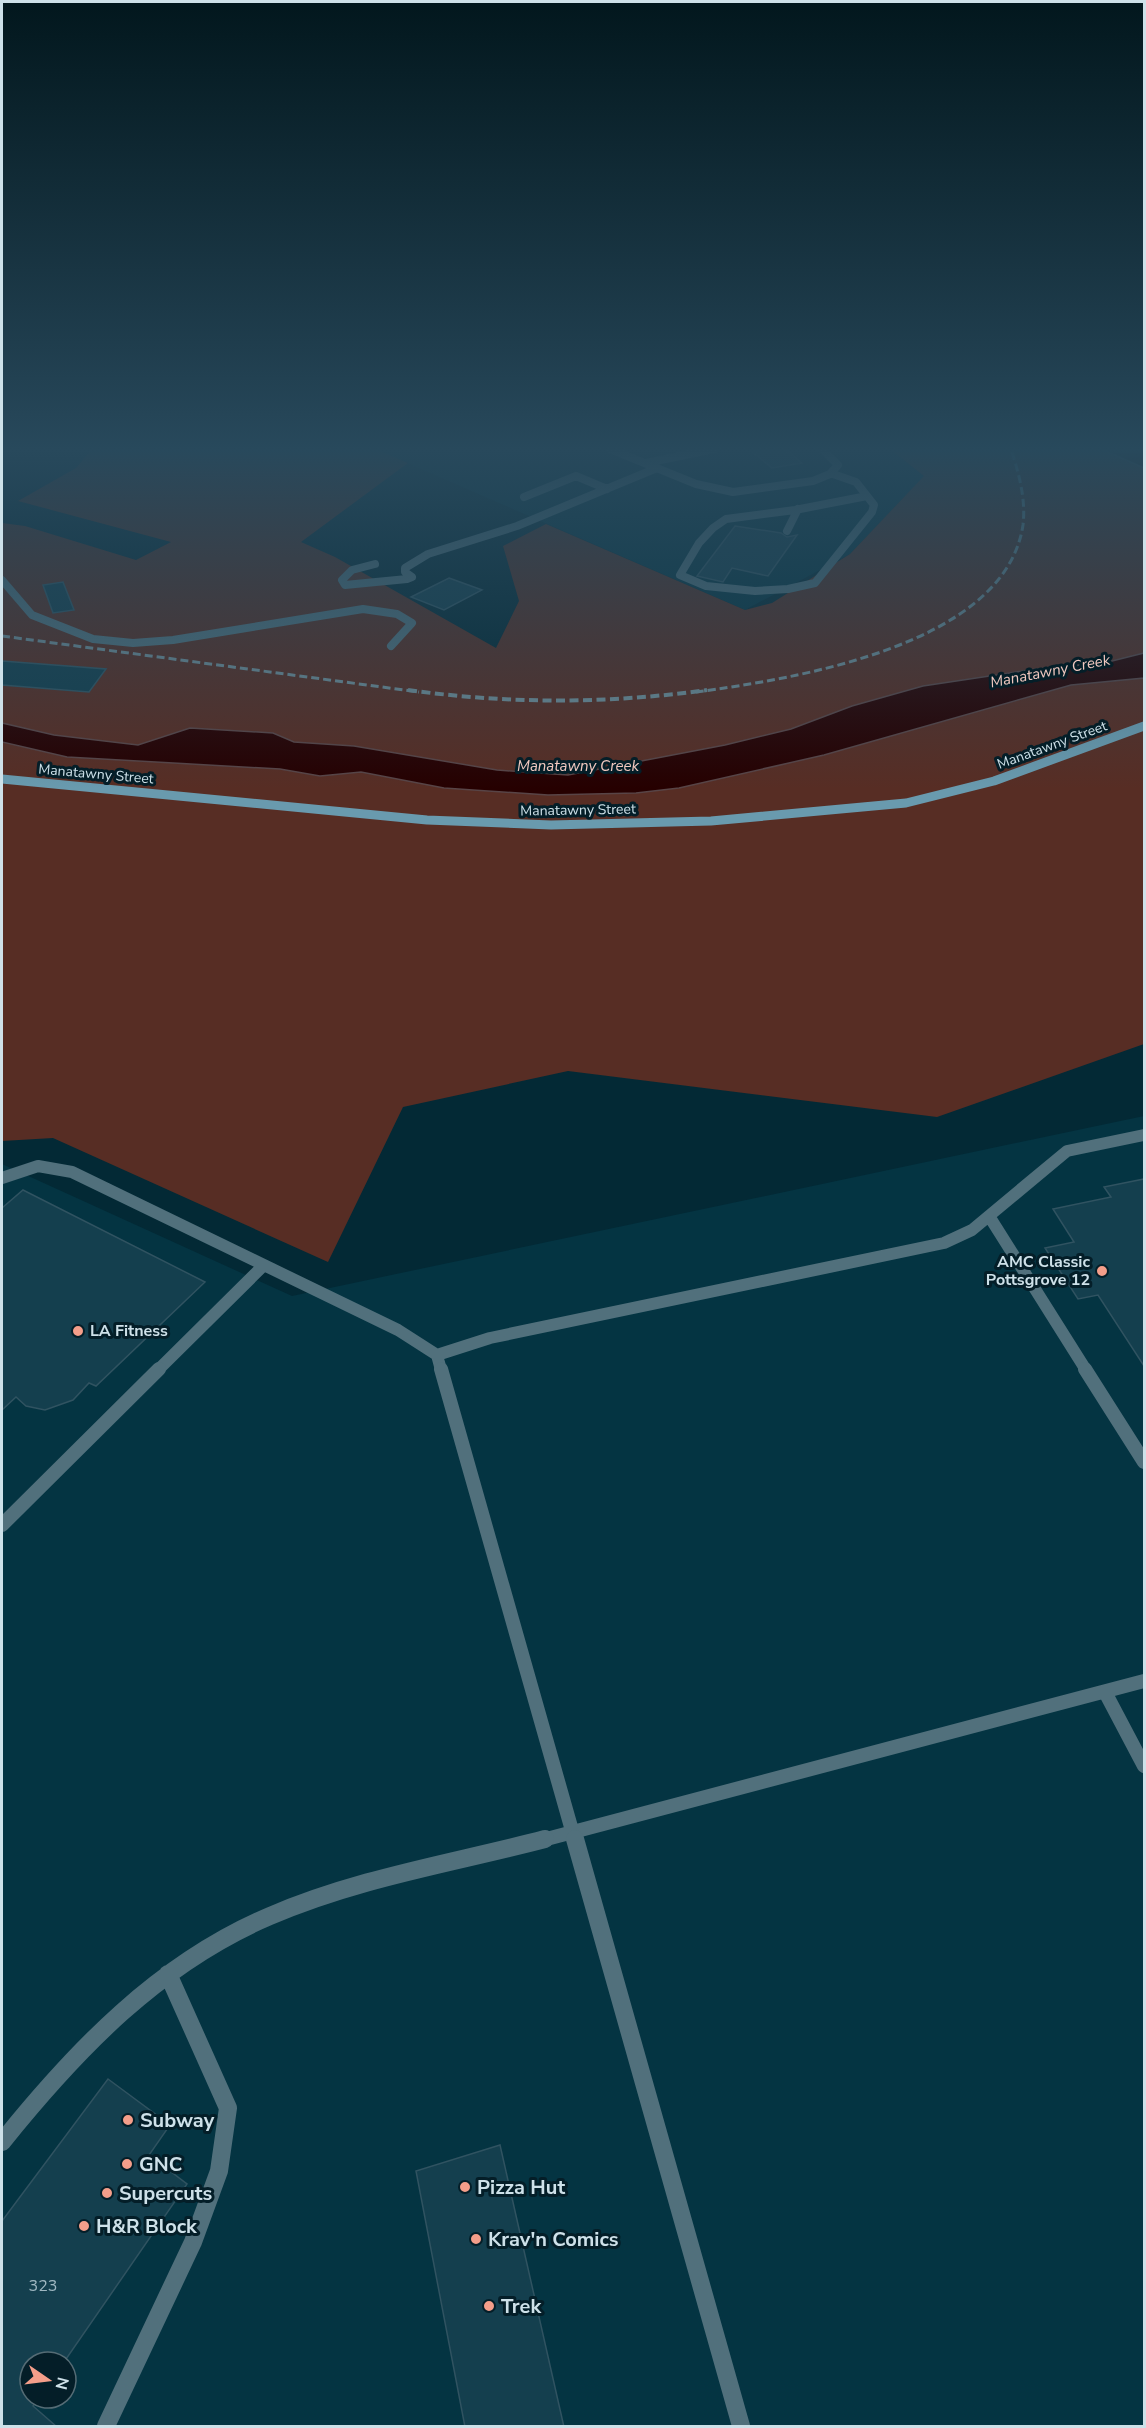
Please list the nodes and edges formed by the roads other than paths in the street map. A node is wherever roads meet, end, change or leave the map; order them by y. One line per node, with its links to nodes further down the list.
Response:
1 (412, 562): 4 (street)
2 (685, 562): 3 (street)
3 (832, 562)
4 (375, 564)
5 (2, 580): 6 (street)
6 (391, 646)
7 (1144, 726): 8 (street, Manatawny Street)
8 (2, 779)
9 (1144, 1135): 11 (street)
10 (2, 1178): 12 (street)
11 (989, 1216): 13 (street); 14 (street)
12 (263, 1266): 13 (street); 15 (street)
13 (437, 1355): 19 (street)
14 (1144, 1462)
15 (2, 1525)
16 (1144, 1681): 17 (street)
17 (1105, 1692): 18 (street); 19 (street)
18 (1144, 1766)
19 (573, 1833): 20 (street); 23 (street)
20 (168, 1974): 21 (street); 22 (street)
21 (2, 2142)
22 (106, 2427)
23 (741, 2427)

